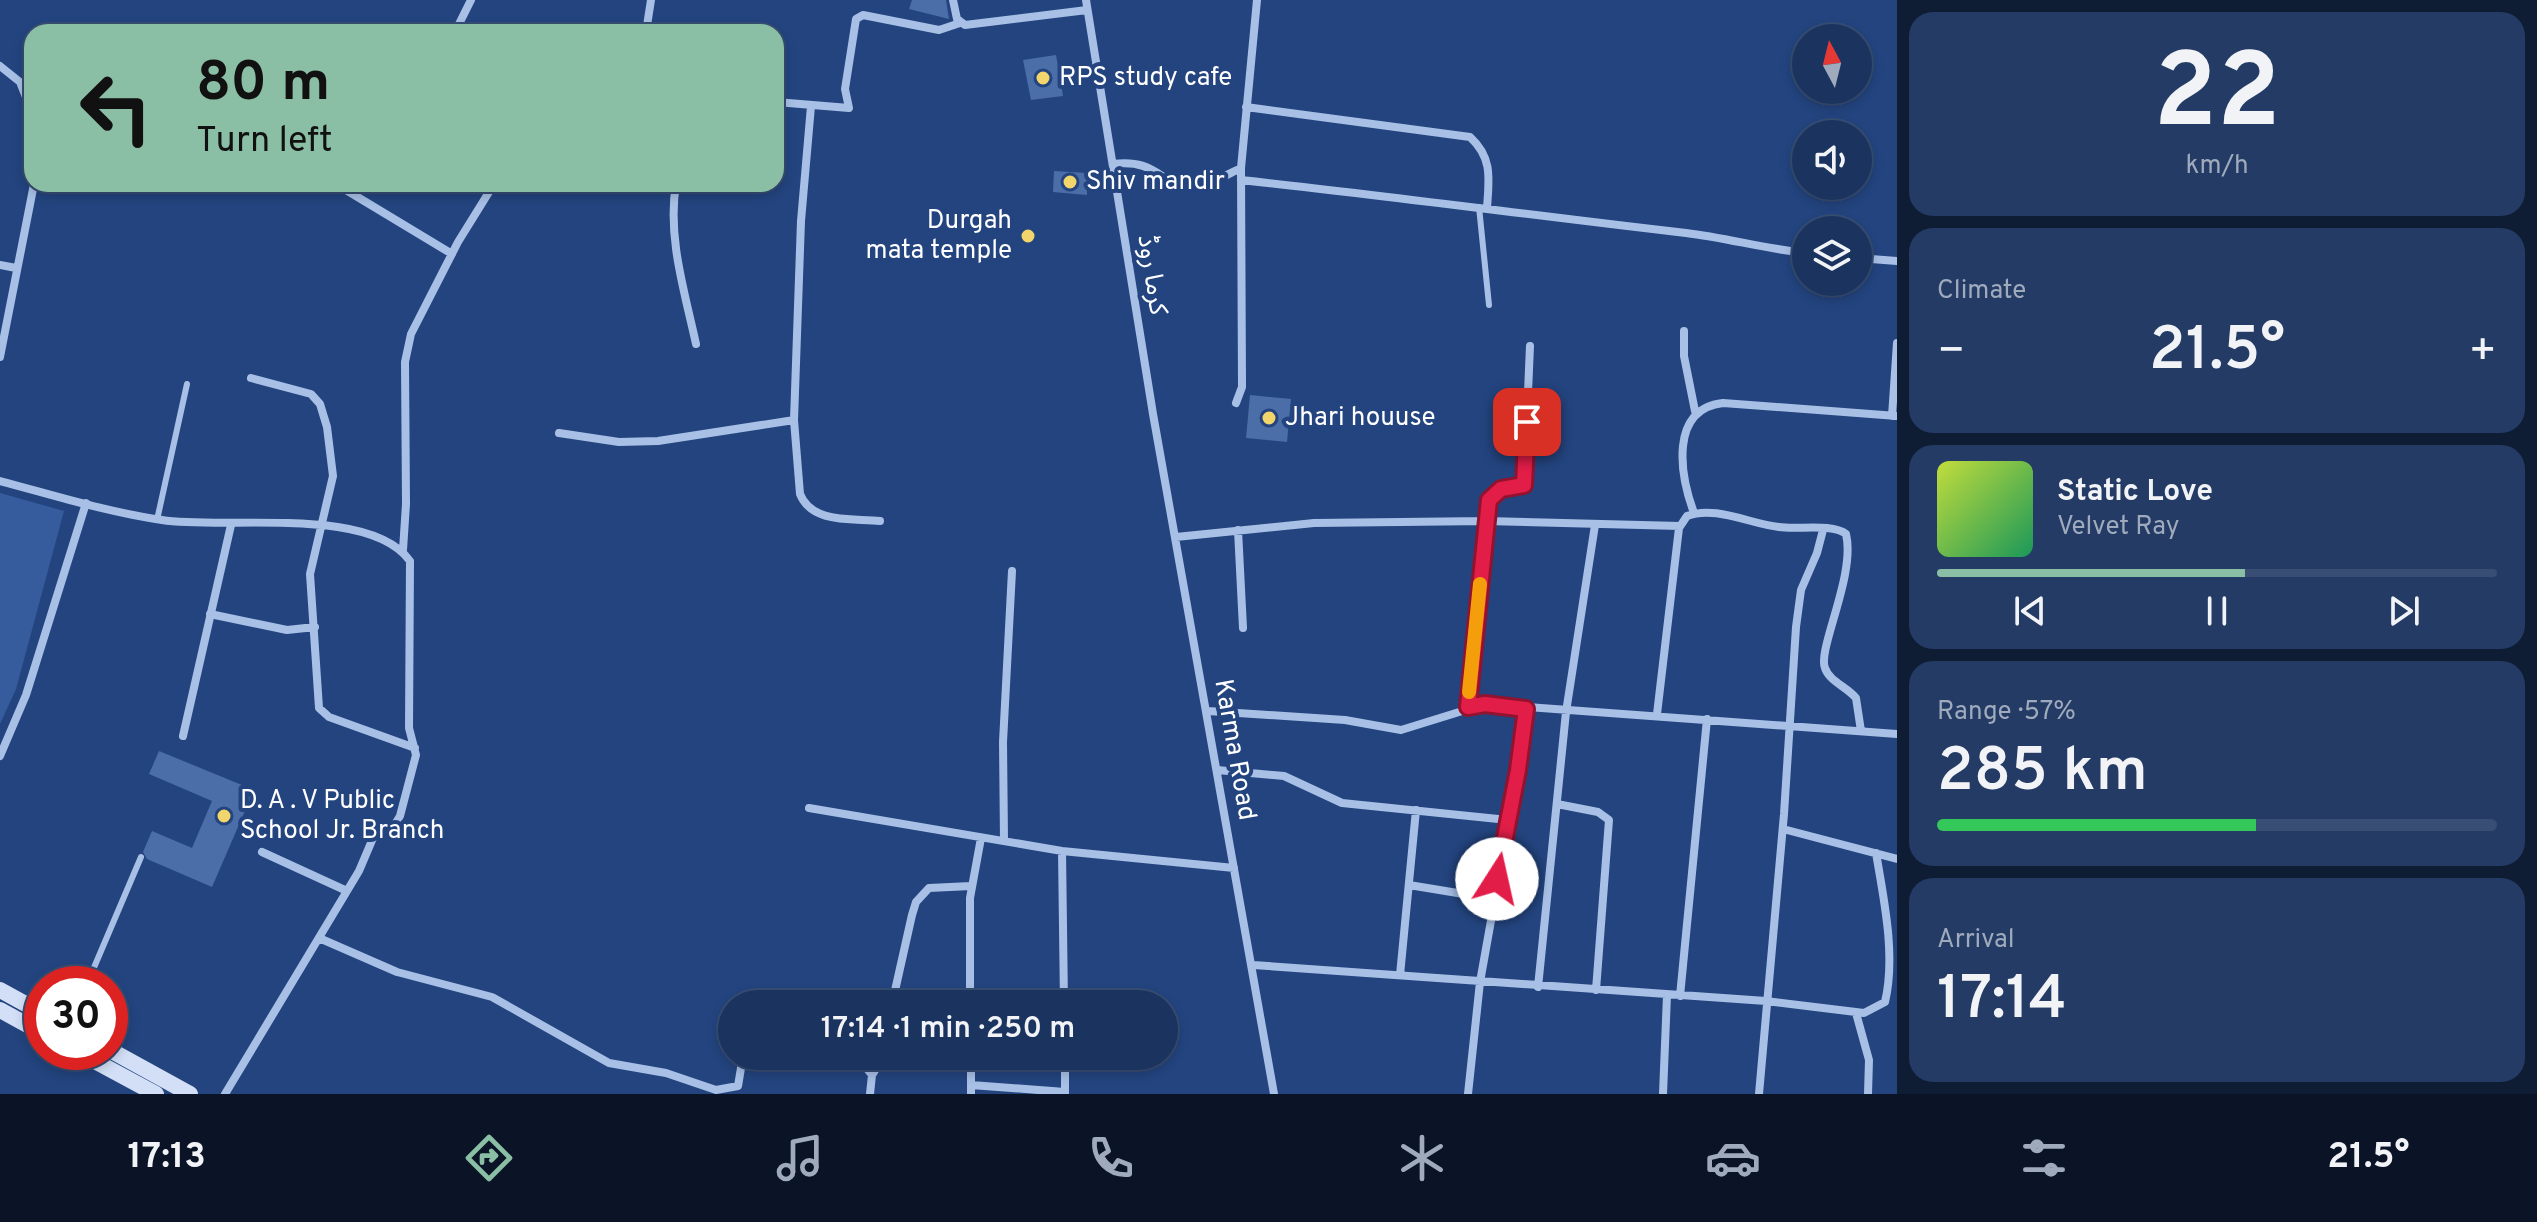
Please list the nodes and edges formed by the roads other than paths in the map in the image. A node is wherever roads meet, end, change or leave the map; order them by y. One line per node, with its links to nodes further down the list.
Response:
1 (471, 0): 7 (street)
2 (651, 0): 8 (street)
3 (953, 0): 6 (street)
4 (1257, 0): 13 (street)
5 (1087, 5): 6 (street); 14 (street, کرما روڈ)
6 (960, 23): 12 (street)
7 (459, 24)
8 (647, 24)
9 (0, 66): 10 (street)
10 (24, 92)
11 (784, 103): 12 (street)
12 (811, 106): 40 (street)
13 (1246, 107): 15 (street); 21 (street)
14 (1113, 164): 15 (street); 38 (street, کرما روڈ)
15 (1241, 168): 16 (street)
16 (1241, 180): 21 (street); 36 (street)
17 (32, 192): 27 (street)
18 (349, 192): 23 (street)
19 (489, 192): 23 (street)
20 (675, 192): 31 (street)
21 (1483, 208): 22 (street); 28 (lane)
22 (1792, 251)
23 (452, 254): 55 (street)
24 (1872, 259): 25 (street)
25 (1897, 261)
26 (0, 265): 27 (street)
27 (16, 268): 33 (street)
28 (1489, 305)
29 (1684, 331): 37 (street)
30 (1897, 343): 39 (street)
31 (696, 344)
32 (1530, 346): 47 (street)
33 (0, 357)
34 (251, 378): 50 (street)
35 (187, 384): 45 (lane)
36 (1236, 403)
37 (1695, 411): 39 (street); 44 (street)
38 (1153, 414): 54 (street, Karma Road)
39 (1894, 416)
40 (794, 420): 41 (street); 46 (street)
41 (559, 433)
42 (0, 481): 43 (street)
43 (86, 503): 45 (street); 71 (street)
44 (1694, 513): 51 (street); 53 (street)
45 (157, 520): 48 (street)
46 (880, 521)
47 (1486, 521): 49 (street); 52 (street); 60 (street)
48 (231, 525): 50 (street); 57 (street)
49 (1595, 525): 51 (street); 63 (street)
50 (319, 526): 55 (street); 58 (street)
51 (1680, 526): 64 (street)
52 (1238, 530): 54 (street); 59 (street)
53 (1823, 530): 66 (street); 67 (street)
54 (1176, 537): 62 (street, Karma Road)
55 (403, 550): 70 (street)
56 (1012, 571): 79 (street)
57 (210, 614): 58 (street); 69 (street)
58 (315, 627): 70 (street)
59 (1243, 628)
60 (1468, 707): 61 (street); 62 (street)
61 (1526, 709): 63 (street); 76 (street)
62 (1208, 711): 72 (street, Karma Road)
63 (1566, 712): 64 (street); 73 (street)
64 (1657, 714): 65 (street)
65 (1707, 719): 66 (street); 102 (street)
66 (1787, 726): 67 (street); 77 (street)
67 (1861, 731): 68 (street)
68 (1897, 734)
69 (183, 736)
70 (415, 748): 88 (street)
71 (0, 756)
72 (1217, 770): 75 (street); 85 (street, Karma Road)
73 (1557, 804): 95 (street); 100 (street)
74 (809, 808): 78 (street)
75 (1416, 810): 76 (street); 86 (street)
76 (1508, 820): 89 (street)
77 (1783, 829): 82 (street); 103 (street)
78 (981, 838): 79 (street); 87 (street)
79 (1004, 841): 80 (street)
80 (1062, 851): 85 (street); 99 (street)
81 (262, 852): 88 (street)
82 (1876, 853): 84 (street); 106 (street)
83 (141, 857): 92 (lane)
84 (1897, 859)
85 (1234, 868): 91 (street, Karma Road)
86 (1409, 885): 89 (street); 93 (street)
87 (971, 886): 97 (street); 98 (street)
88 (347, 891): 90 (street)
89 (1494, 899): 94 (street)
90 (319, 938): 110 (street); 119 (street)
91 (1253, 965): 93 (street); 121 (street, Karma Road)
92 (95, 966)
93 (1400, 975): 94 (street)
94 (1480, 982): 95 (street); 122 (street)
95 (1538, 987): 100 (street)
96 (0, 990): 104 (main road)
97 (895, 990)
98 (970, 990)
99 (1064, 990)
100 (1596, 990): 101 (street)
101 (1667, 995): 102 (street); 123 (street)
102 (1680, 996): 103 (street)
103 (1766, 1001): 106 (street); 124 (street)
104 (24, 1003)
105 (0, 1010): 107 (main road)
106 (1856, 1013): 125 (street)
107 (24, 1023)
108 (128, 1060): 118 (main road)
109 (111, 1070): 117 (main road)
110 (741, 1070)
111 (868, 1070): 114 (street)
112 (875, 1070): 114 (street)
113 (1065, 1070): 116 (street)
114 (872, 1075): 120 (street)
115 (971, 1090): 116 (street)
116 (1065, 1093)
117 (156, 1094)
118 (190, 1094)
119 (225, 1094)
120 (870, 1094)
121 (1274, 1094)
122 (1468, 1094)
123 (1663, 1094)
124 (1759, 1094)
125 (1868, 1094)

